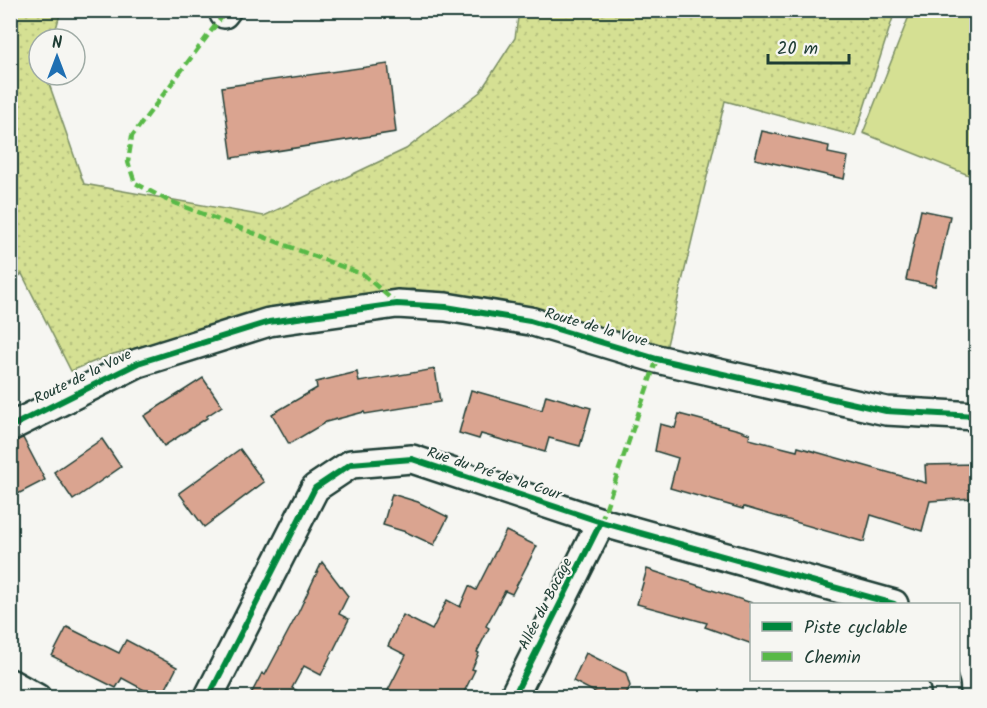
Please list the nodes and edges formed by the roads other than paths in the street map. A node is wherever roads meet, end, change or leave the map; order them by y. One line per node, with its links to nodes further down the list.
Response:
1 (976, 416): 2 (street, Route de la Vove)
2 (10, 427)
3 (601, 522): 4 (street, Rue du Pré de la Cour); 8 (street, Rue du Pré de la Cour); 9 (street, Allée du Bocage)
4 (890, 603)
5 (943, 681): 10 (street)
6 (10, 683): 7 (street)
7 (37, 698)
8 (208, 698)
9 (513, 698)
10 (946, 698)

